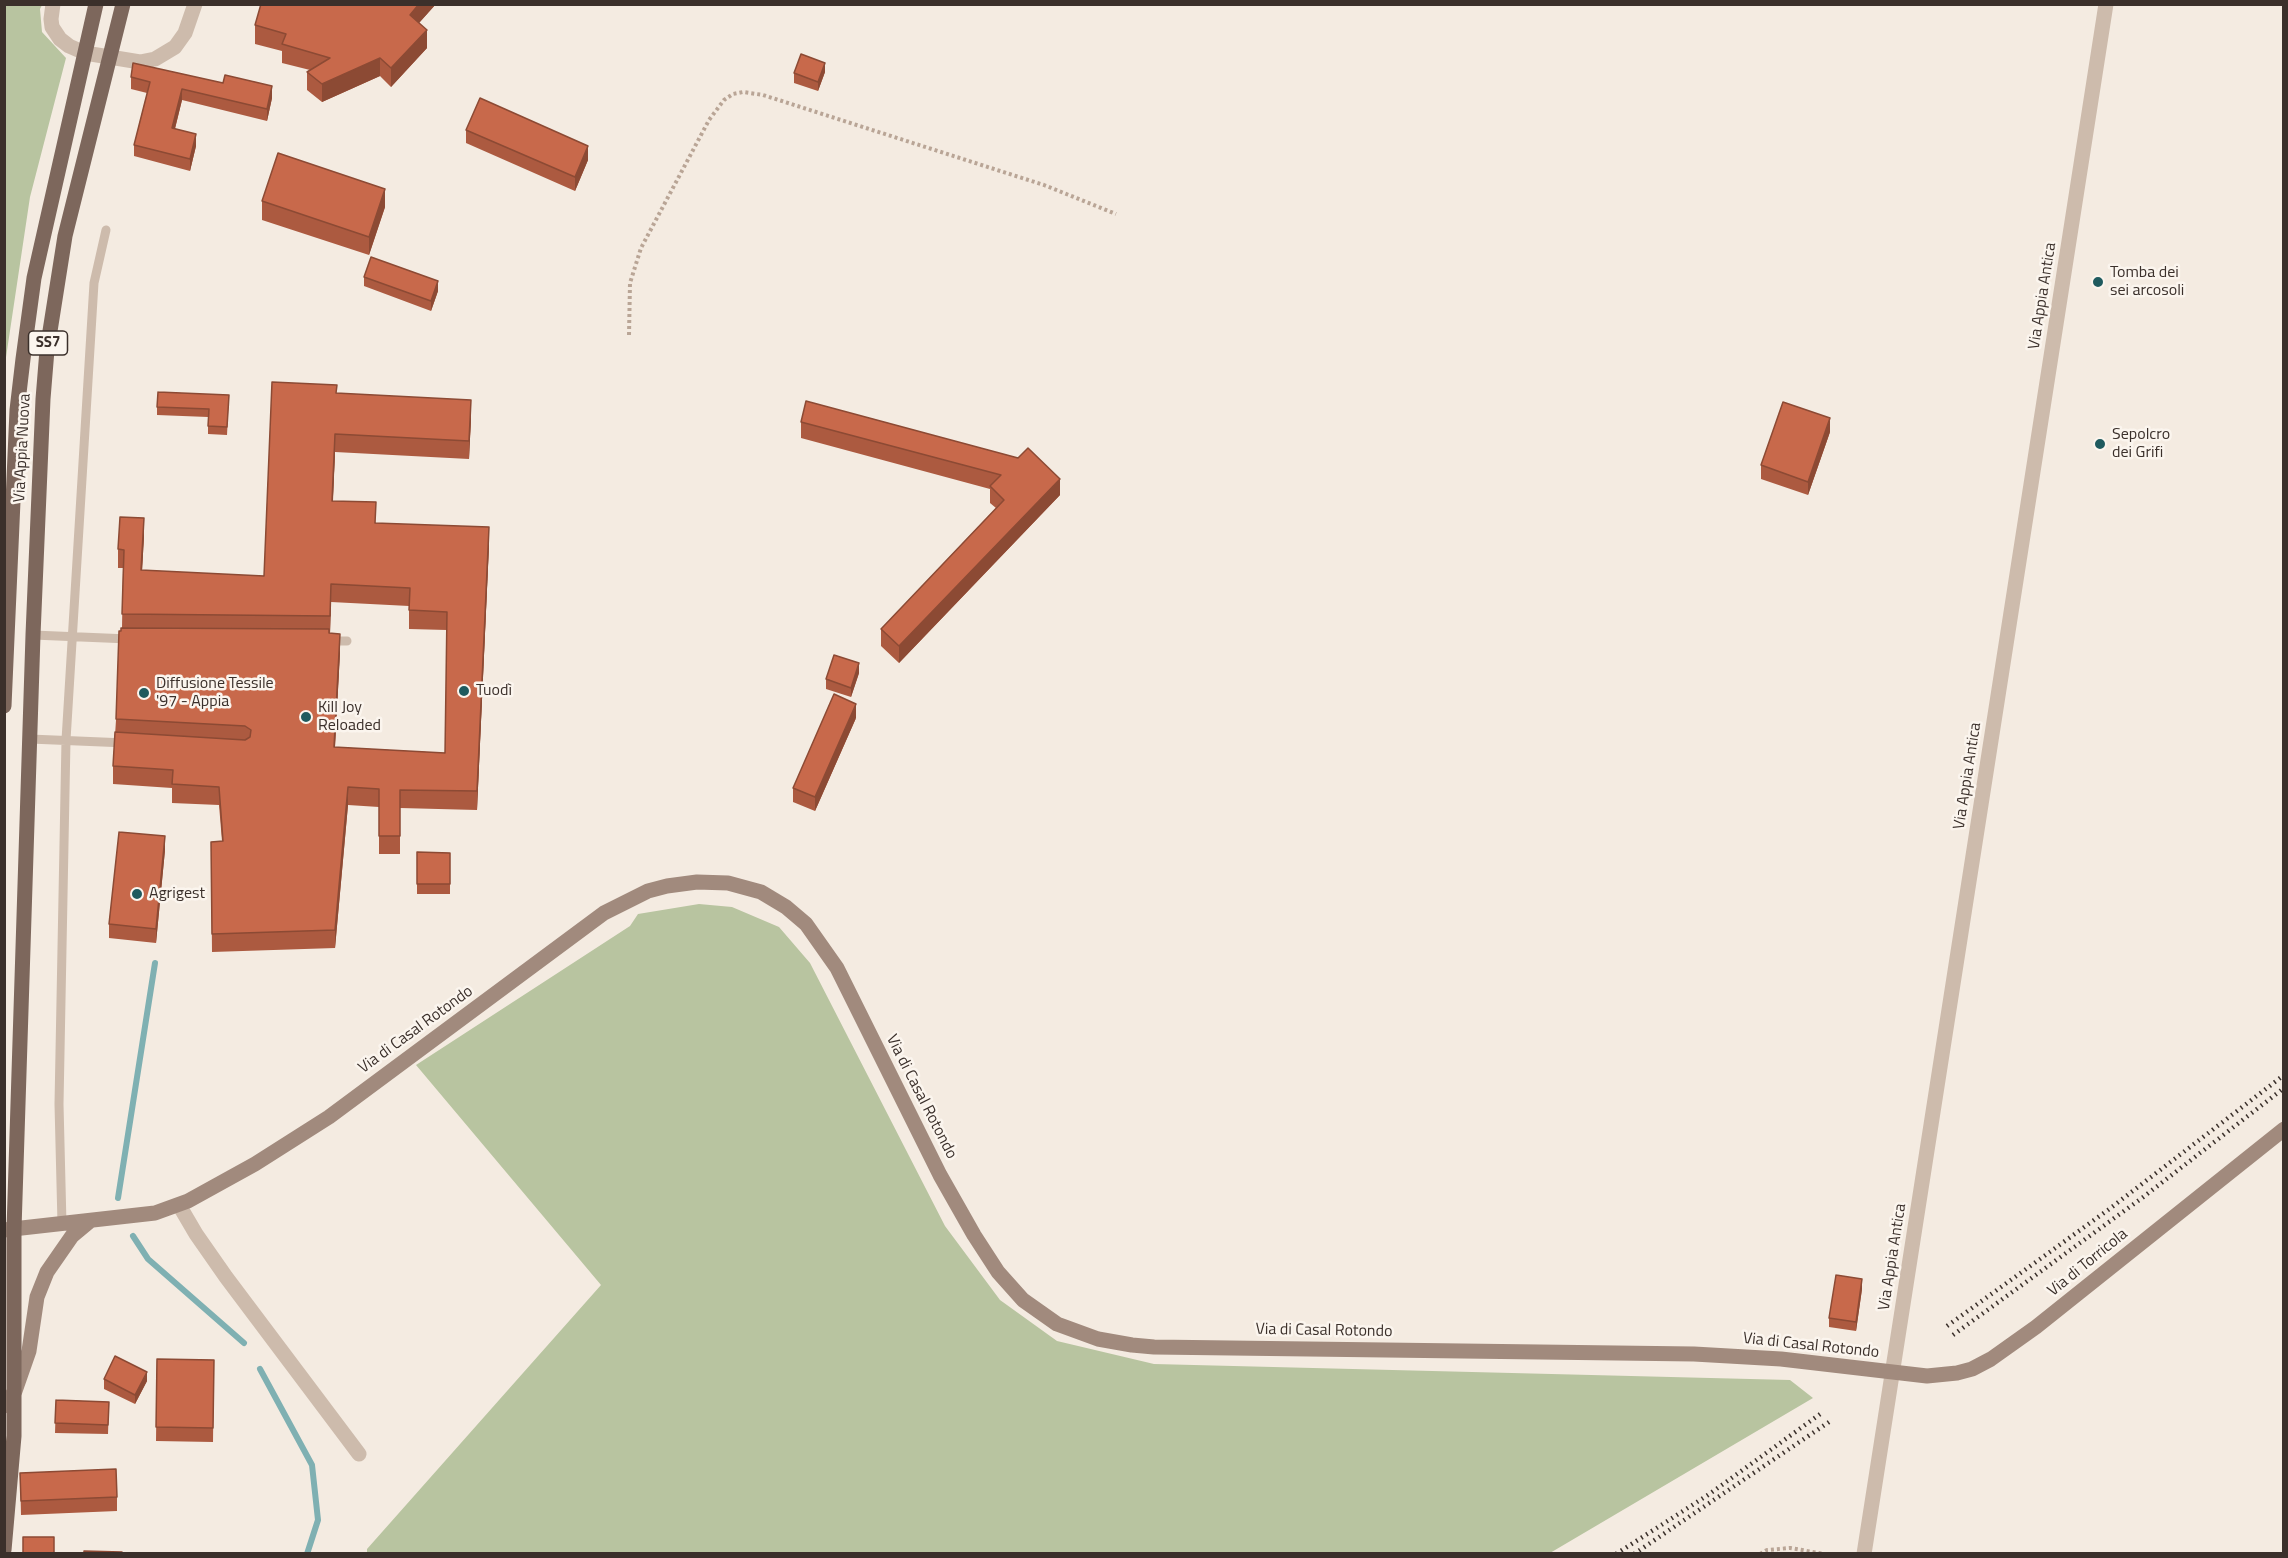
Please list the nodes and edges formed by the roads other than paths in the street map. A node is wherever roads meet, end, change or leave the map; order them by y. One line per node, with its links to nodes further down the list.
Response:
1 (53, 4): 6 (street)
2 (96, 4): 6 (main road, Via Appia Nuova / SS7)
3 (123, 4): 7 (main road, Via Appia Nuova / SS7)
4 (195, 4): 7 (street)
5 (2106, 4): 23 (street, Via Appia Antica)
6 (85, 53): 7 (street); 14 (main road, Via Appia Nuova / SS7)
7 (110, 58): 9 (main road, Via Appia Nuova / SS7)
8 (106, 230): 10 (lane)
9 (33, 635): 10 (lane); 15 (main road, Via Appia Nuova / SS7)
10 (71, 637): 11 (lane); 16 (lane)
11 (137, 639)
12 (324, 641): 13 (lane)
13 (347, 641)
14 (4, 706)
15 (30, 739): 16 (lane); 22 (main road, Via Appia Nuova / SS7)
16 (66, 740): 17 (lane); 21 (lane)
17 (133, 744)
18 (2283, 1129): 23 (street, Via di Torricola)
19 (179, 1205): 20 (street, Via di Casal Rotondo); 23 (street, Via di Casal Rotondo); 26 (street)
20 (90, 1221): 21 (street, Via di Casal Rotondo); 24 (street)
21 (62, 1224): 22 (street, Via di Casal Rotondo)
22 (9, 1229): 24 (main road, Via Appia Nuova / SS7)
23 (1893, 1373): 28 (street, Via Appia Antica)
24 (15, 1391): 25 (street); 27 (main road, Via Appia Nuova / SS7)
25 (4, 1406)
26 (359, 1454)
27 (4, 1550)
28 (1864, 1554)

